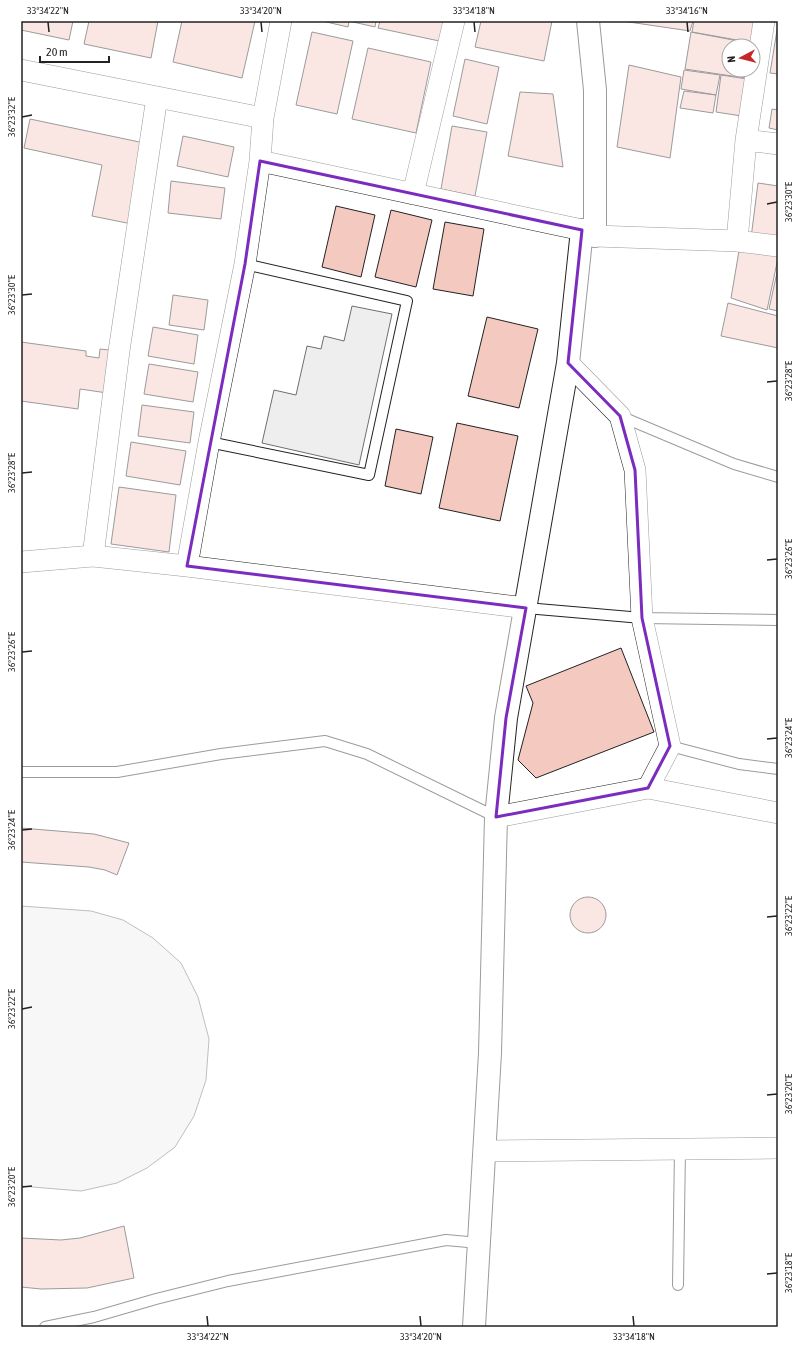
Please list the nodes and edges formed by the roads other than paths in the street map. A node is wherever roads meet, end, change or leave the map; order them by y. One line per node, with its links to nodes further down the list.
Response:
1 (281, 21): 7 (street)
2 (454, 21): 11 (street)
3 (588, 21): 12 (street)
4 (764, 21): 8 (street)
5 (21, 70): 6 (street)
6 (157, 97): 7 (street); 20 (street)
7 (263, 118): 10 (street)
8 (746, 140): 9 (street); 13 (street)
9 (778, 144)
10 (260, 161): 11 (street); 15 (street)
11 (413, 194): 12 (street)
12 (588, 233): 13 (street); 16 (street)
13 (737, 241): 14 (street)
14 (778, 246)
15 (244, 264): 18 (street); 18 (lane)
16 (568, 363): 17 (street); 23 (street)
17 (620, 416): 19 (lane); 24 (street)
18 (209, 442): 22 (street)
19 (778, 477)
20 (93, 556): 21 (street); 22 (street)
21 (21, 562)
22 (187, 566): 23 (street)
23 (526, 608): 24 (lane); 31 (street)
24 (642, 618): 25 (lane); 26 (street)
25 (778, 620)
26 (670, 746): 27 (lane); 29 (street)
27 (778, 770)
28 (21, 772): 31 (lane)
29 (648, 788): 30 (street); 31 (street)
30 (778, 813)
31 (496, 817): 34 (street)
32 (778, 1148): 33 (street)
33 (680, 1149): 34 (street); 36 (lane)
34 (484, 1151): 35 (street)
35 (479, 1243): 37 (lane); 38 (street)
36 (678, 1285)
37 (45, 1327)
38 (474, 1327)

